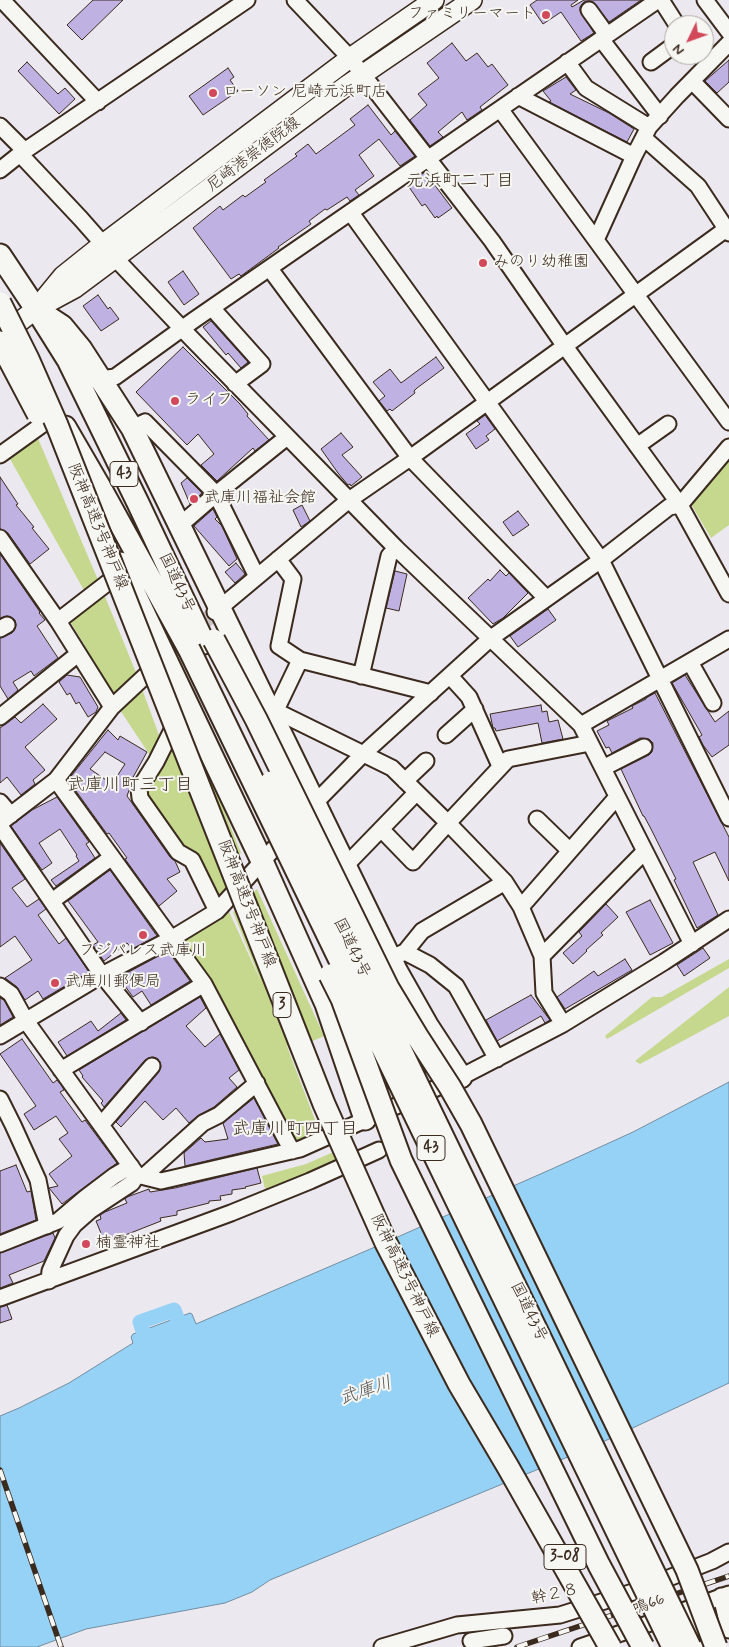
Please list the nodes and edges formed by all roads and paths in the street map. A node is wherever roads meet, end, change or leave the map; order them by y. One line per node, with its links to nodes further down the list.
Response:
1 (2, 0): 20 (street)
2 (247, 0): 20 (street)
3 (295, 0): 14 (street)
4 (434, 0): 14 (main road, 尼崎港崇徳院線)
5 (472, 0): 17 (main road, 尼崎港崇徳院線)
6 (660, 0): 9 (street); 11 (street)
7 (705, 0): 10 (street)
8 (589, 10): 11 (street)
9 (670, 15)
10 (729, 32)
11 (604, 37): 15 (street); 24 (street)
12 (729, 42): 18 (street)
13 (664, 52): 16 (street)
14 (350, 58): 17 (street); 32 (main road, 尼崎港崇徳院線)
15 (567, 62): 19 (street); 24 (street)
16 (651, 62)
17 (364, 74): 27 (street); 34 (main road, 尼崎港崇徳院線)
18 (692, 81): 22 (street); 24 (street)
19 (518, 96): 21 (street); 26 (street)
20 (98, 102): 25 (street)
21 (500, 109): 27 (street); 31 (street)
22 (729, 120)
23 (0, 126): 25 (street)
24 (651, 127): 26 (street); 30 (street)
25 (22, 153): 28 (street); 32 (street)
26 (634, 156): 31 (street)
27 (428, 159): 29 (street); 42 (street)
28 (0, 170)
29 (351, 213): 35 (street); 45 (street)
30 (728, 229): 36 (street)
31 (596, 240): 36 (street)
32 (103, 244): 39 (main road, 尼崎港崇徳院線)
33 (0, 255): 39 (highway, 国道43号 / 43)
34 (115, 258): 39 (main road, 尼崎港崇徳院線); 40 (street)
35 (270, 269): 38 (street); 54 (street)
36 (636, 294): 42 (street); 47 (street)
37 (0, 303): 142 (highway, 阪神高速3号神戸線 / 3, bridge)
38 (212, 308): 40 (street); 44 (street)
39 (36, 309): 41 (main road, 尼崎港崇徳院線); 43 (highway); 71 (highway, 国道43号 / 43)
40 (182, 329): 43 (street); 44 (street)
41 (2, 332): 46 (highway); 63 (highway, 国道43号 / 43); 152 (highway, 阪神高速3号神戸線 / 3, bridge)
42 (564, 345): 45 (street); 51 (street)
43 (101, 379): 49 (highway)
44 (236, 384): 50 (street)
45 (487, 402): 54 (street); 62 (street)
46 (50, 419): 53 (street); 63 (highway)
47 (729, 422)
48 (668, 424): 51 (street)
49 (132, 428): 55 (street); 58 (highway)
50 (287, 437): 55 (street); 56 (street)
51 (637, 446): 57 (street)
52 (729, 447): 57 (street)
53 (0, 455)
54 (410, 458): 56 (street); 66 (street)
55 (216, 494): 58 (street); 64 (street)
56 (349, 500): 60 (street); 61 (street)
57 (680, 505): 62 (street); 65 (street)
58 (180, 526): 67 (highway)
59 (0, 538): 68 (street)
60 (396, 548): 69 (street); 75 (street)
61 (278, 559): 64 (street); 73 (street)
62 (601, 560): 66 (street); 77 (street)
63 (134, 569): 68 (street); 71 (highway, 国道43号 / 43)
64 (257, 577): 67 (street)
65 (729, 594)
66 (546, 598): 69 (street)
67 (217, 610): 84 (highway)
68 (58, 621): 72 (street)
69 (491, 638): 76 (street); 85 (street)
70 (729, 639): 74 (street)
71 (187, 650): 79 (highway); 81 (street); 147 (highway, bridge); 155 (highway, 国道43号 / 43, bridge); 156 (highway, 国道43号 / 43, bridge); 158 (highway, bridge)
72 (78, 654): 81 (street); 83 (street)
73 (300, 660): 75 (street); 84 (street)
74 (690, 662): 77 (street); 80 (street)
75 (361, 676): 78 (street)
76 (450, 676): 78 (street); 82 (street)
77 (662, 679): 85 (street); 99 (street)
78 (431, 693): 89 (street)
79 (186, 700): 107 (highway); 112 (street)
80 (713, 703)
81 (112, 707): 93 (street)
82 (475, 709): 86 (street); 91 (street)
83 (2, 712)
84 (272, 714): 89 (street); 98 (highway)
85 (581, 725): 87 (street)
86 (446, 735)
87 (590, 743): 91 (street); 92 (street)
88 (644, 748): 92 (street)
89 (362, 755): 94 (street); 98 (street)
90 (426, 761): 94 (street)
91 (500, 766): 102 (street)
92 (603, 768): 96 (street)
93 (56, 780): 101 (street); 106 (street)
94 (404, 781): 95 (street)
95 (416, 793): 102 (street); 103 (street)
96 (618, 797): 104 (street); 105 (street)
97 (0, 802): 101 (street)
98 (314, 803): 107 (street); 108 (highway)
99 (729, 818)
100 (537, 819): 104 (street)
101 (4, 821): 110 (street)
102 (448, 823): 103 (street); 109 (street)
103 (381, 829): 108 (street)
104 (569, 850): 111 (street)
105 (645, 851): 115 (street); 117 (street)
106 (112, 857): 110 (street); 114 (street)
107 (262, 861): 112 (street); 131 (highway)
108 (345, 863): 116 (highway)
109 (504, 882): 111 (street); 116 (street)
110 (52, 901): 118 (street)
111 (521, 907): 117 (street)
112 (217, 912): 114 (street)
113 (729, 918): 115 (street)
114 (171, 939): 118 (street); 119 (street)
115 (692, 944): 123 (street)
116 (398, 955): 125 (highway); 126 (street)
117 (542, 956): 123 (street)
118 (102, 975): 121 (street); 122 (street)
119 (204, 984): 122 (street); 130 (street)
120 (0, 986): 121 (street)
121 (26, 1020): 124 (street); 128 (street)
122 (141, 1023): 128 (street)
123 (563, 1024): 126 (street)
124 (0, 1036)
125 (446, 1055): 129 (highway); 131 (street)
126 (497, 1059): 129 (street)
127 (152, 1066): 134 (street)
128 (62, 1070): 134 (street)
129 (461, 1077): 133 (street)
130 (257, 1083): 136 (street); 137 (street)
131 (356, 1093): 133 (highway)
132 (0, 1099): 138 (street)
133 (365, 1119): 136 (street)
134 (101, 1125): 137 (street)
135 (379, 1150): 140 (street)
136 (292, 1151): 137 (street)
137 (137, 1172): 138 (street); 140 (street)
138 (47, 1226): 139 (street)
139 (0, 1244)
140 (49, 1281): 141 (street)
141 (0, 1298)
142 (508, 1467): 152 (highway, 阪神高速3号神戸線 / 3, bridge); 153 (highway, 3-08, bridge)
143 (729, 1552): 150 (street, 幹２８)
144 (725, 1595): 145 (street, 鳴66); 146 (street)
145 (688, 1609): 147 (street, 鳴66); 157 (street)
146 (729, 1630)
147 (643, 1637): 151 (street, 鳴66); 154 (street)
148 (471, 1641): 149 (street)
149 (506, 1641)
150 (382, 1647)
151 (580, 1647)
152 (608, 1647)
153 (622, 1647)
154 (654, 1647)
155 (673, 1647)
156 (690, 1647)
157 (705, 1647)
158 (716, 1647)

